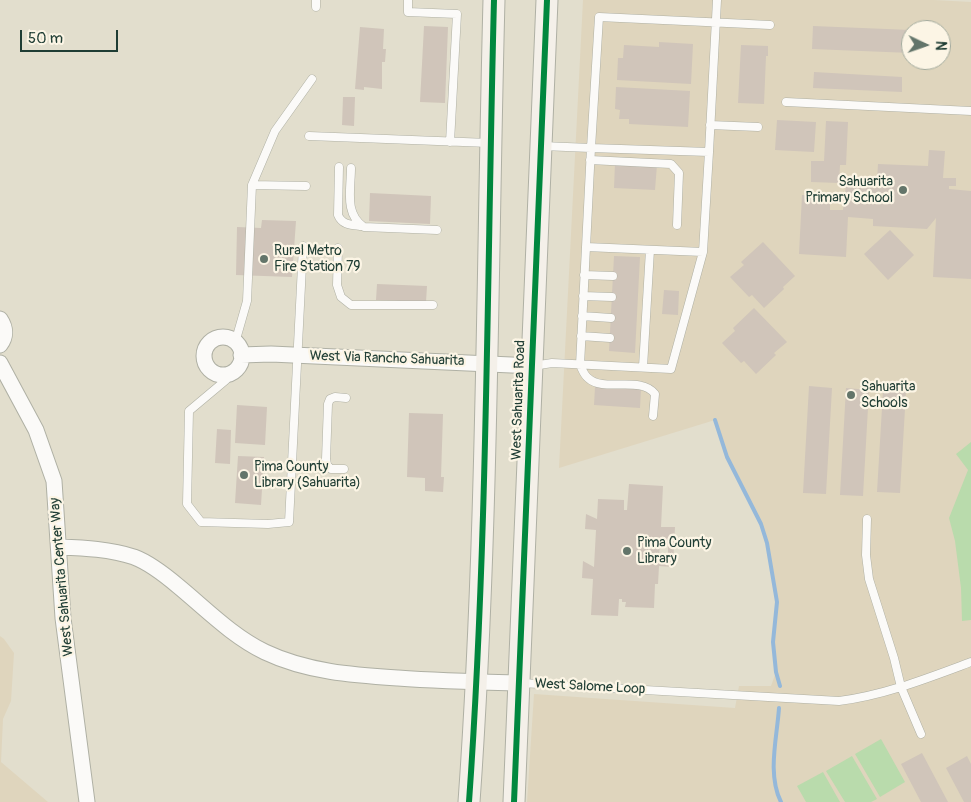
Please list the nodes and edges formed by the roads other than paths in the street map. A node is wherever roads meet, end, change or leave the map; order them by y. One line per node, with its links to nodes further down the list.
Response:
1 (408, 0): 13 (lane)
2 (494, 0): 14 (main road)
3 (547, 0): 15 (main road, West Sahuarita Road)
4 (717, 0): 5 (lane)
5 (716, 23): 6 (lane); 10 (lane); 16 (lane)
6 (770, 25)
7 (312, 79): 21 (lane)
8 (786, 102): 9 (lane)
9 (971, 112)
10 (710, 124): 11 (lane); 17 (lane)
11 (758, 127)
12 (309, 136): 13 (lane)
13 (450, 142): 14 (lane)
14 (490, 143): 53 (main road)
15 (541, 146): 16 (lane); 55 (main road, West Sahuarita Road)
16 (591, 148): 17 (lane); 18 (lane)
17 (709, 152): 30 (lane)
18 (590, 160): 23 (lane); 27 (lane)
19 (339, 167): 24 (lane)
20 (351, 168): 24 (lane)
21 (252, 185): 22 (lane); 50 (lane)
22 (306, 186)
23 (677, 225)
24 (364, 227): 25 (lane)
25 (437, 230)
26 (303, 246): 51 (lane)
27 (586, 247): 29 (lane); 31 (lane)
28 (338, 248): 39 (lane)
29 (650, 250): 30 (lane); 34 (lane)
30 (703, 252): 56 (lane)
31 (584, 275): 32 (lane); 35 (lane)
32 (613, 276)
33 (639, 278): 34 (lane)
34 (648, 278): 38 (lane)
35 (583, 296): 36 (lane); 40 (lane)
36 (612, 297)
37 (638, 298): 38 (lane)
38 (647, 299): 44 (lane)
39 (433, 305)
40 (582, 316): 41 (lane); 45 (lane)
41 (611, 318)
42 (0, 319): 49 (street)
43 (637, 319): 44 (lane)
44 (646, 319): 48 (lane)
45 (581, 336): 46 (lane); 54 (lane)
46 (610, 338)
47 (636, 339): 48 (lane)
48 (645, 339): 56 (lane)
49 (0, 345)
50 (238, 349): 51 (street, West Via Rancho Sahuarita); 57 (street); 57 (street, West Via Rancho Sahuarita)
51 (297, 356): 53 (street, West Via Rancho Sahuarita); 57 (lane)
52 (0, 363): 62 (street, West Sahuarita Center Way)
53 (487, 363): 55 (street, West Via Rancho Sahuarita); 64 (main road)
54 (580, 365): 55 (lane); 56 (lane); 59 (lane)
55 (533, 366): 65 (main road, West Sahuarita Road)
56 (643, 367)
57 (224, 375)
58 (346, 398): 60 (lane)
59 (653, 416)
60 (344, 468)
61 (867, 519): 66 (lane)
62 (59, 546): 64 (street, West Salome Loop); 68 (street, West Sahuarita Center Way)
63 (971, 662): 66 (lane, West Salome Loop)
64 (478, 682): 65 (street, West Salome Loop); 69 (main road)
65 (519, 683): 66 (lane, West Salome Loop); 70 (main road, West Sahuarita Road)
66 (901, 688): 67 (lane)
67 (921, 734)
68 (87, 802)
69 (470, 802)
70 (514, 802)

